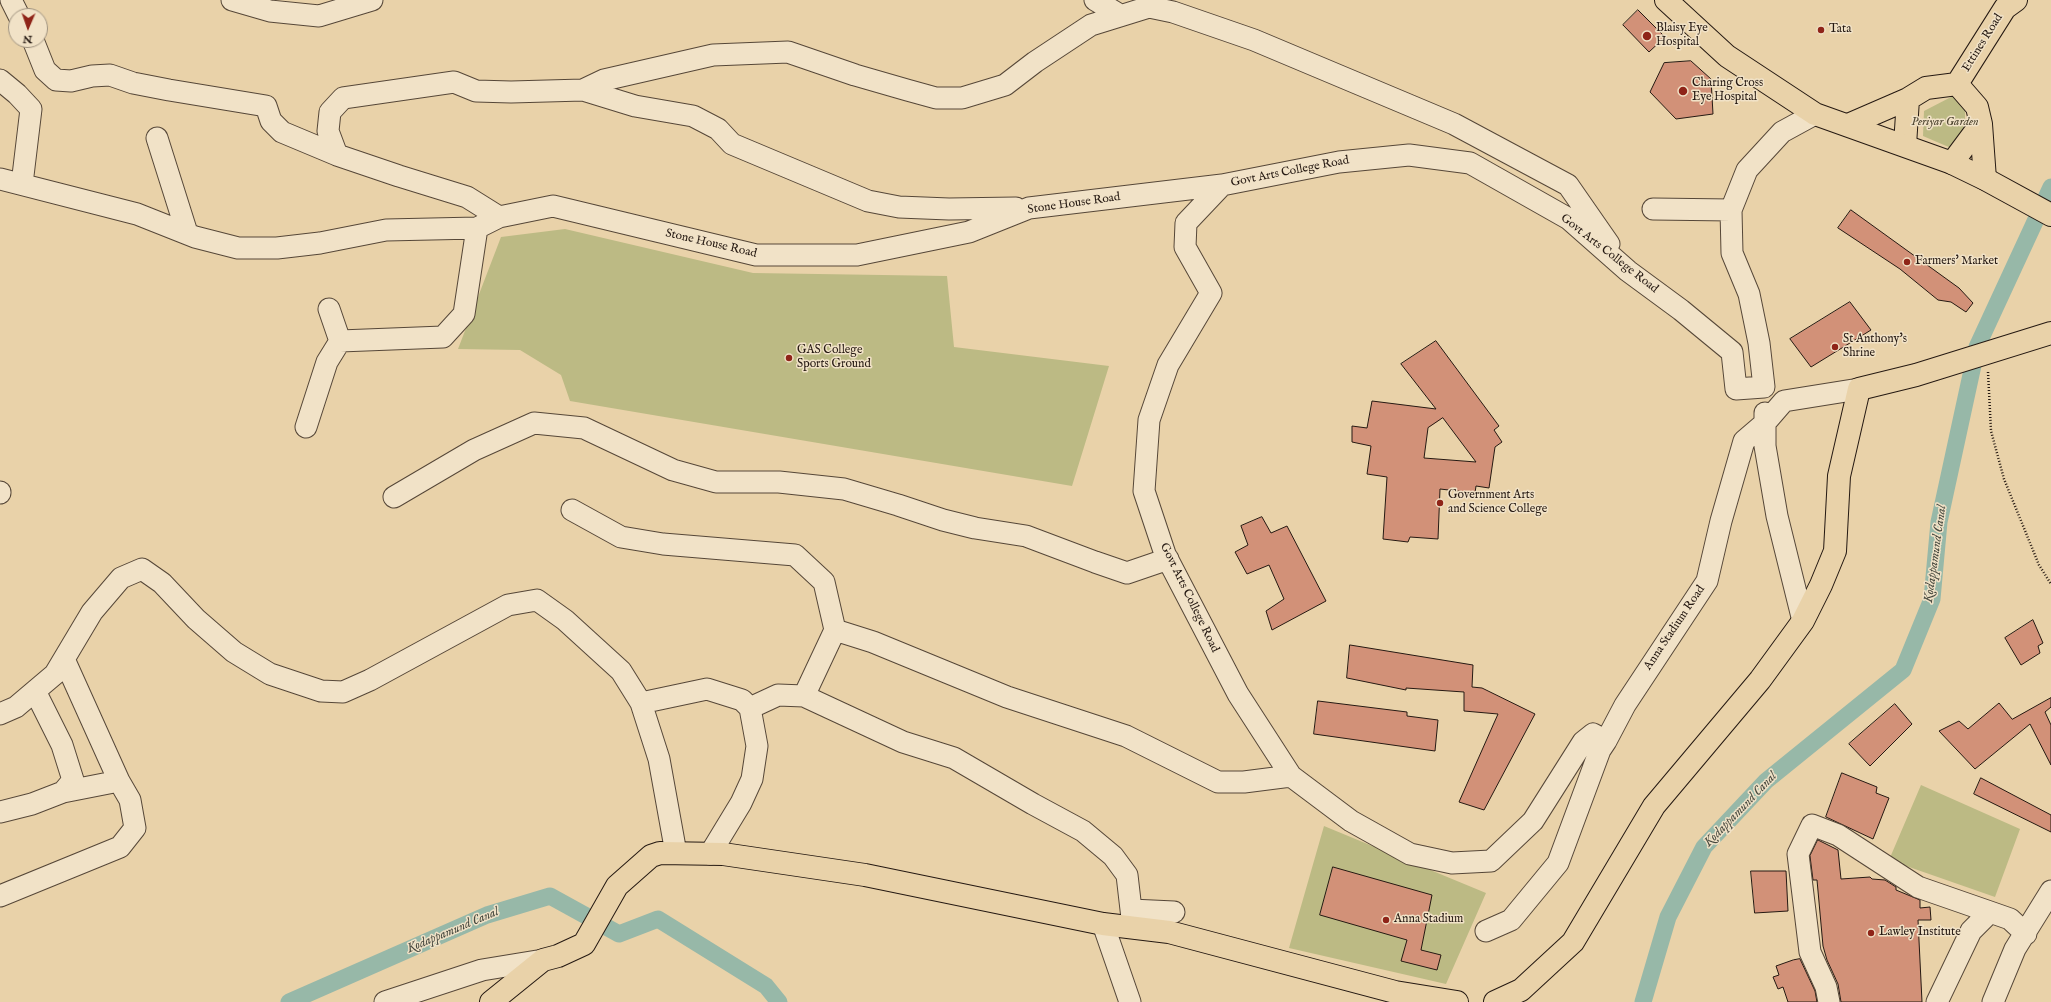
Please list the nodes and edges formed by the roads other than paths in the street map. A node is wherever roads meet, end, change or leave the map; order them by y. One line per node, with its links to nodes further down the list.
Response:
1 (232, 0): 2 (street)
2 (372, 0)
3 (1095, 0): 6 (street)
4 (1666, 0): 12 (main road)
5 (2016, 0): 9 (main road, Ettines Road)
6 (1120, 15): 10 (street); 30 (street)
7 (36, 48): 17 (street)
8 (0, 80): 21 (street)
9 (1957, 84): 11 (main road); 13 (main road, Ettines Road)
10 (583, 90): 17 (street); 23 (street)
11 (1908, 98): 14 (main road); 16 (main road)
12 (1815, 114): 14 (main road); 25 (street)
13 (1981, 124): 18 (main road); 20 (main road, Ettines Road)
14 (1848, 125): 16 (main road)
15 (157, 138): 29 (street)
16 (1905, 145): 18 (main road)
17 (337, 155): 27 (street)
18 (1952, 163): 20 (main road)
19 (0, 179): 21 (street)
20 (1993, 183): 26 (main road)
21 (22, 184): 29 (street)
22 (1222, 185): 23 (street, Stone House Road); 30 (street, Govt Arts College Road); 40 (street, Govt Arts College Road)
23 (1029, 208): 27 (street, Stone House Road)
24 (1652, 209): 25 (street)
25 (1731, 210): 34 (street)
26 (2051, 215)
27 (499, 217): 28 (street, Stone House Road)
28 (477, 228): 29 (street); 33 (street)
29 (187, 233)
30 (1628, 271): 34 (street, Govt Arts College Road)
31 (329, 309): 33 (street)
32 (2051, 333): 35 (main road)
33 (340, 341): 37 (street)
34 (1764, 387): 36 (street)
35 (1859, 389): 36 (street, Anna Stadium Road); 41 (main road)
36 (1765, 423): 41 (street); 49 (street, Anna Stadium Road)
37 (306, 427)
38 (394, 497): 40 (street)
39 (572, 510): 42 (street)
40 (1168, 559): 50 (street, Govt Arts College Road)
41 (1803, 621): 69 (main road)
42 (835, 630): 45 (street); 50 (street)
43 (64, 658): 44 (street); 46 (street); 51 (street)
44 (36, 690): 48 (street); 52 (street)
45 (804, 696): 47 (street); 60 (street)
46 (641, 703): 47 (street); 54 (street)
47 (750, 708): 55 (street)
48 (0, 714)
49 (1603, 746): 50 (street, Govt Arts College Road); 62 (street)
50 (1291, 776)
51 (119, 781): 52 (street); 57 (street)
52 (63, 792): 53 (street)
53 (0, 812)
54 (676, 853): 55 (main road); 64 (main road)
55 (710, 854): 61 (main road)
56 (2051, 891): 63 (street)
57 (0, 896)
58 (1174, 912): 60 (street)
59 (1990, 912): 63 (street); 70 (street); 71 (street)
60 (1132, 919): 61 (main road); 68 (main road)
61 (1103, 924): 67 (street)
62 (1486, 931)
63 (2026, 934): 72 (street)
64 (550, 958): 65 (street); 66 (main road)
65 (385, 1002)
66 (491, 1002)
67 (1130, 1002)
68 (1457, 1002)
69 (1495, 1002)
70 (1829, 1002)
71 (1937, 1002)
72 (1993, 1002)

